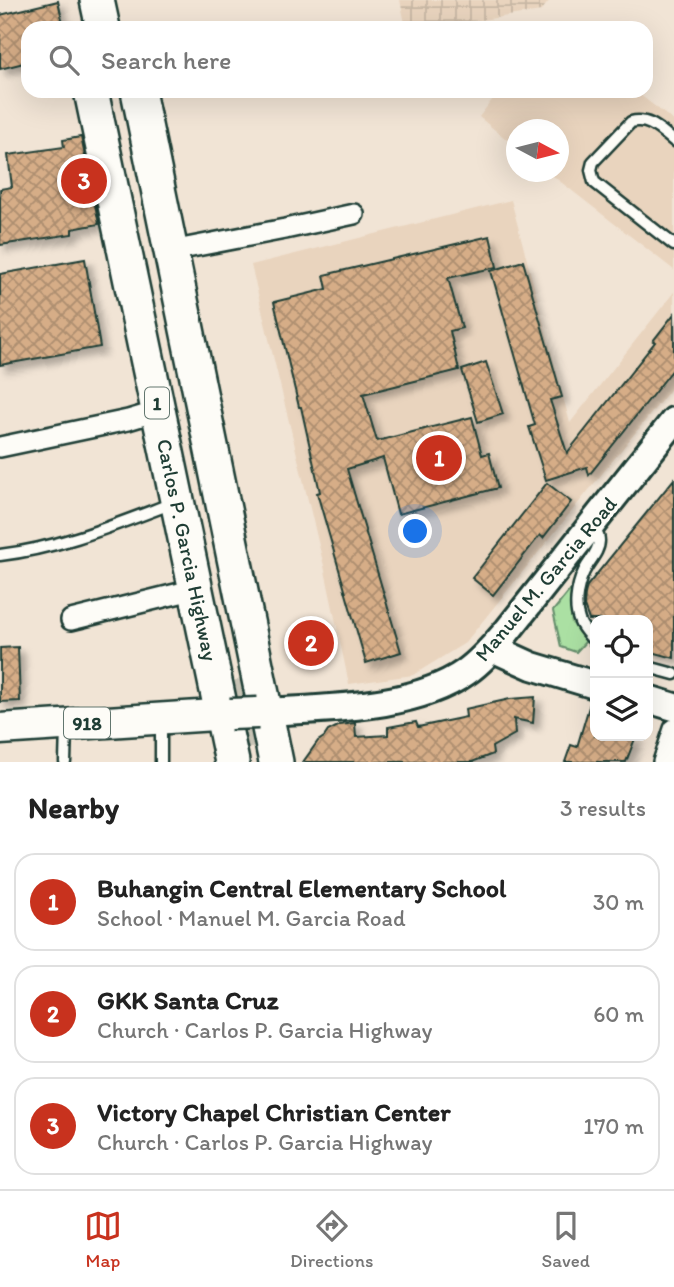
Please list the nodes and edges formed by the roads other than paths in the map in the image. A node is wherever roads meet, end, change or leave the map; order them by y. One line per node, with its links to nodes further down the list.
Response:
1 (92, 98): 8 (highway, Carlos P. Garcia Highway / 1)
2 (117, 98): 20 (highway, Carlos P. Garcia Highway / 1)
3 (139, 98): 7 (highway, Carlos P. Garcia Highway / 1)
4 (674, 141): 6 (lane)
5 (354, 214): 7 (street)
6 (674, 245)
7 (171, 251): 24 (highway, Carlos P. Garcia Highway / 1)
8 (158, 411): 10 (street); 11 (highway, Carlos P. Garcia Highway / 1)
9 (674, 421): 12 (main road, Manuel M. Garcia Road)
10 (0, 447)
11 (178, 502): 13 (lane); 14 (highway, Carlos P. Garcia Highway / 1)
12 (590, 528): 16 (lane); 17 (main road, Manuel M. Garcia Road)
13 (0, 555)
14 (196, 589): 15 (street); 24 (highway, Carlos P. Garcia Highway / 1)
15 (71, 620)
16 (590, 637)
17 (492, 648): 21 (main road); 24 (main road, Manuel M. Garcia Road)
18 (653, 668): 19 (lane)
19 (674, 674)
20 (237, 680)
21 (590, 683)
22 (653, 700): 23 (main road)
23 (674, 706)
24 (244, 713): 25 (main road, 918); 29 (highway, Carlos P. Garcia Highway / 1); 29 (highway, Carlos P. Garcia Highway / 1)
25 (161, 719): 26 (main road, 918); 31 (lane)
26 (66, 724): 27 (main road, 918); 30 (lane)
27 (0, 729)
28 (674, 729): 32 (street)
29 (253, 758)
30 (65, 762)
31 (160, 762)
32 (663, 762)

